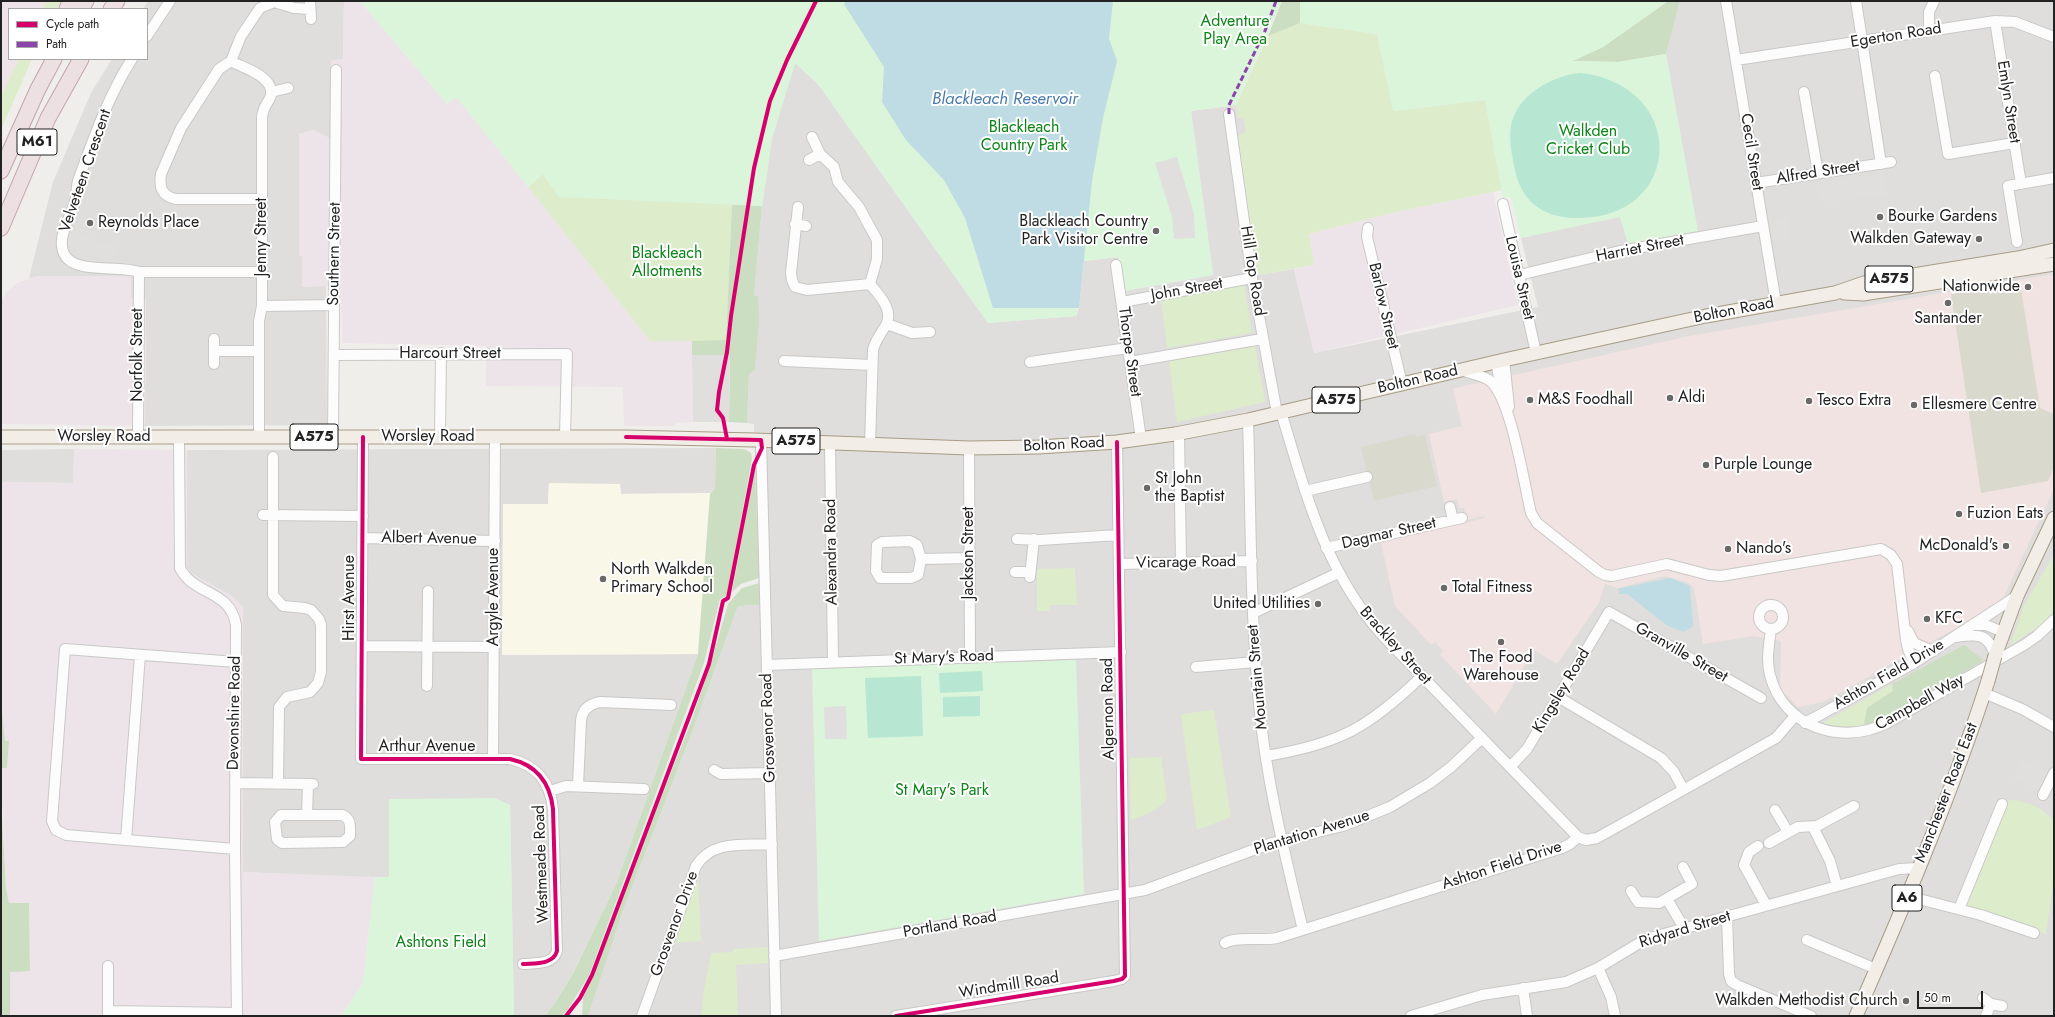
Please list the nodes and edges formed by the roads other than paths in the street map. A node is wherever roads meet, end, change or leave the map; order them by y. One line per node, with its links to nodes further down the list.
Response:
1 (170, 1): 9 (street)
2 (1726, 1): 16 (street, Cecil Street)
3 (1856, 1): 11 (street, Alfred Street)
4 (1934, 1): 8 (street)
5 (310, 5): 6 (street); 17 (street)
6 (311, 20)
7 (1995, 21): 8 (street, Egerton Road); 10 (street, Egerton Road); 25 (street, Emlyn Street)
8 (1929, 31): 11 (street, Egerton Road)
9 (148, 34)
10 (2054, 36)
11 (1862, 41): 16 (street, Egerton Road); 29 (street, Alfred Street)
12 (44, 60): 28 (highway, M61)
13 (53, 60): 28 (highway, M61)
14 (80, 60): 39 (highway, M61)
15 (131, 60): 45 (street, Velveteen Crescent)
16 (1736, 60): 31 (street, Cecil Street)
17 (230, 61): 21 (street); 33 (street)
18 (336, 70): 53 (street, Southern Street)
19 (1935, 76): 25 (street)
20 (288, 88): 21 (street)
21 (271, 92): 33 (street, Jenny Street)
22 (1804, 92): 29 (street)
23 (1229, 114): 48 (street, Hill Top Road)
24 (812, 137): 26 (street)
25 (2014, 143): 32 (street, Emlyn Street)
26 (820, 154): 27 (street); 49 (street)
27 (809, 160)
28 (1, 170)
29 (1818, 173): 31 (street, Alfred Street)
30 (2054, 178): 32 (street)
31 (1756, 183): 38 (street, Cecil Street)
32 (2021, 184): 41 (street)
33 (262, 199): 46 (street, Jenny Street)
34 (1503, 204): 47 (street, Louisa Street)
35 (798, 207): 36 (street)
36 (795, 224): 37 (street); 49 (street)
37 (806, 226)
38 (1763, 226): 47 (street, Harriet Street); 52 (street, Cecil Street)
39 (1, 228)
40 (1368, 228): 72 (street, Barlow Street)
41 (2017, 242)
42 (2054, 250): 50 (main road, Bolton Road / A575)
43 (2054, 264): 50 (main road, Bolton Road / A575)
44 (1116, 266): 51 (street, Thorpe Street)
45 (139, 272): 46 (street, Velveteen Crescent); 83 (street, Norfolk Street)
46 (261, 272): 54 (street, Jenny Street)
47 (1519, 275): 62 (street, Louisa Street)
48 (1252, 278): 51 (street, John Street); 58 (street, Hill Top Road)
49 (870, 284): 55 (street)
50 (1835, 293): 52 (main road, Bolton Road / A575)
51 (1122, 302): 59 (street, Thorpe Street)
52 (1776, 303): 62 (main road, Bolton Road / A575)
53 (334, 305): 54 (street); 64 (street, Southern Street)
54 (262, 306): 61 (street, Jenny Street)
55 (887, 324): 56 (street); 70 (street)
56 (932, 331)
57 (214, 339): 60 (street)
58 (1262, 339): 68 (street); 74 (street, Hill Top Road)
59 (1128, 348): 67 (street); 68 (street, Thorpe Street)
60 (214, 351): 61 (street); 69 (street)
61 (259, 351): 85 (street, Jenny Street)
62 (1536, 352): 65 (main road, Bolton Road / A575)
63 (441, 353): 64 (street, Harcourt Street); 80 (street); 82 (street, Harcourt Street)
64 (334, 355): 79 (street, Southern Street)
65 (1500, 361): 71 (main road, Bolton Road / A575); 73 (street); 76 (street)
66 (784, 362): 70 (street)
67 (1030, 362)
68 (1130, 362): 87 (street, Thorpe Street)
69 (214, 364)
70 (872, 365): 91 (street)
71 (1460, 370): 72 (main road, Bolton Road / A575); 73 (street)
72 (1402, 384): 74 (main road, Bolton Road / A575)
73 (1504, 403): 76 (street)
74 (1279, 413): 75 (main road, Bolton Road / A575); 95 (street, Brackley Street)
75 (1248, 420): 77 (main road, Bolton Road / A575); 109 (street, Mountain Street)
76 (1511, 424): 120 (street)
77 (1179, 434): 87 (main road, Bolton Road / A575); 110 (street)
78 (1, 437): 83 (main road, Worsley Road / A575)
79 (333, 437): 85 (main road, Worsley Road / A575); 86 (main road, Worsley Road / A575)
80 (440, 437): 81 (main road, Worsley Road / A575); 86 (main road, Worsley Road / A575)
81 (495, 437): 82 (main road, Worsley Road / A575); 105 (street, Argyle Avenue)
82 (566, 437): 88 (main road, Worsley Road / A575)
83 (138, 438): 84 (main road, Worsley Road / A575)
84 (179, 438): 85 (main road, Worsley Road / A575); 134 (street, Devonshire Road)
85 (259, 438)
86 (363, 438): 98 (street, Hirst Avenue)
87 (1141, 439): 89 (main road, Bolton Road / A575)
88 (758, 440): 90 (main road, Worsley Road / A575); 137 (street, Grosvenor Road)
89 (1117, 442): 92 (main road, Bolton Road / A575); 100 (street, Algernon Road)
90 (830, 443): 91 (main road, Bolton Road / A575); 133 (street, Alexandra Road)
91 (870, 444): 92 (main road, Bolton Road / A575)
92 (969, 448): 107 (street, Jackson Street)
93 (273, 457): 97 (street)
94 (1367, 477): 95 (street)
95 (1305, 491): 106 (street, Brackley Street)
96 (1450, 507): 106 (street, Dagmar Street)
97 (268, 515): 98 (street); 157 (street)
98 (363, 516): 101 (street, Hirst Avenue)
99 (2054, 518): 112 (main road, A6)
100 (1118, 535): 104 (street); 111 (street, Algernon Road)
101 (362, 538): 105 (street, Albert Avenue); 125 (street, Hirst Avenue)
102 (2054, 538): 112 (main road, A6)
103 (1017, 539): 104 (street)
104 (1034, 540): 113 (street)
105 (495, 541): 127 (street, Argyle Avenue)
106 (1326, 548): 114 (street, Brackley Street)
107 (970, 558): 108 (street); 132 (street, Jackson Street)
108 (921, 559): 108 (street)
109 (1252, 561): 110 (street, Vicarage Road); 118 (street, Mountain Street)
110 (1181, 563): 111 (street, Vicarage Road)
111 (1119, 564): 129 (street, Algernon Road)
112 (2032, 569): 116 (main road, Manchester Road East / A6)
113 (1015, 572)
114 (1338, 573): 118 (street); 139 (street, Brackley Street)
115 (428, 591): 126 (street)
116 (2017, 596): 121 (street, Ashton Field Drive); 123 (main road, Manchester Road East / A6)
117 (1609, 612): 142 (street, Granville Street); 143 (street, Kingsley Road)
118 (1253, 613): 135 (street, Mountain Street)
119 (2054, 620): 146 (street, Campbell Way)
120 (1905, 623): 128 (street); 136 (street)
121 (1972, 625): 123 (street); 124 (street, Ashton Field Drive)
122 (1771, 630): 145 (street, Campbell Way)
123 (2003, 632): 130 (main road, Manchester Road East / A6)
124 (1952, 637): 128 (street, Ashton Field Drive); 130 (street)
125 (362, 646): 126 (street); 151 (street, Hirst Avenue)
126 (428, 646): 127 (street); 140 (street)
127 (494, 647): 150 (street, Argyle Avenue)
128 (1933, 651): 136 (street, Ashton Field Drive)
129 (1120, 652): 132 (street, St Mary's Road); 180 (street, Algernon Road)
130 (1995, 652): 141 (main road, Manchester Road East / A6, bridge)
131 (140, 655): 134 (street); 170 (street); 170 (street)
132 (970, 658): 133 (street, St Mary's Road)
133 (833, 661): 137 (street, St Mary's Road)
134 (236, 662): 156 (street, Devonshire Road)
135 (1256, 662): 138 (street); 149 (street, Mountain Street)
136 (1914, 663): 146 (street, Ashton Field Drive)
137 (767, 665): 154 (street, Grosvenor Road)
138 (1196, 667)
139 (1422, 676): 148 (street, Brackley Street); 149 (street)
140 (427, 686)
141 (1986, 687): 147 (street); 177 (main road, Manchester Road East / A6)
142 (1757, 692)
143 (1558, 697): 152 (street, Kingsley Road); 159 (street)
144 (665, 708): 158 (street)
145 (1795, 716): 146 (street, Campbell Way); 159 (street, Ashton Field Drive)
146 (1805, 723)
147 (2054, 727)
148 (1482, 738): 152 (street, Brackley Street); 171 (street, Plantation Avenue)
149 (1266, 756): 171 (street, Mountain Street)
150 (493, 758): 151 (street, Arthur Avenue); 160 (street, Westmeade Road)
151 (361, 759)
152 (1510, 767): 169 (street, Brackley Street)
153 (714, 770): 154 (street)
154 (770, 773): 173 (street, Grosvenor Road)
155 (2054, 773): 162 (street)
156 (235, 783): 157 (street); 175 (street, Devonshire Road)
157 (278, 784): 166 (street)
158 (578, 786): 160 (street); 161 (street)
159 (1684, 789): 169 (street, Ashton Field Drive)
160 (550, 791): 193 (street, Westmeade Road)
161 (638, 792)
162 (2043, 795)
163 (2002, 804): 184 (street)
164 (1854, 806): 167 (street)
165 (1776, 810): 168 (street)
166 (308, 815): 166 (street)
167 (1813, 827): 168 (street); 178 (street)
168 (1788, 832): 172 (street)
169 (1578, 837): 187 (street, Ashton Field Drive)
170 (126, 840): 175 (street)
171 (1281, 841): 180 (street, Plantation Avenue); 187 (street, Mountain Street)
172 (1769, 843)
173 (772, 844): 191 (street, Grosvenor Road); 202 (street, Grosvenor Drive)
174 (1758, 846): 183 (street)
175 (235, 849): 200 (street, Devonshire Road)
176 (1683, 867): 182 (street)
177 (1919, 868): 178 (street, Ridyard Street); 181 (main road, Manchester Road East / A6)
178 (1836, 886): 183 (street, Ridyard Street)
179 (1631, 891): 182 (street)
180 (1125, 894): 191 (street, Portland Road); 196 (street, Algernon Road)
181 (1907, 896): 184 (street); 195 (main road, Manchester Road East / A6)
182 (1667, 899): 186 (street)
183 (1766, 905): 185 (street, Ridyard Street)
184 (1959, 909): 188 (street)
185 (1727, 916): 186 (street, Ridyard Street); 201 (street)
186 (1684, 928): 194 (street, Ridyard Street)
187 (1303, 930): 190 (street, Ashton Field Drive)
188 (2034, 933)
189 (1807, 940): 195 (street)
190 (1225, 943)
191 (774, 956): 203 (street, Grosvenor Road)
192 (108, 966): 199 (street)
193 (528, 966)
194 (1598, 968): 197 (street, Ridyard Street); 207 (street)
195 (1876, 968): 208 (main road, Manchester Road East / A6)
196 (1125, 976): 204 (street, Windmill Road)
197 (1523, 988): 205 (street, Ridyard Street); 206 (street)
198 (2002, 1006): 209 (street)
199 (108, 1013): 200 (street)
200 (237, 1014)
201 (1806, 1015)
202 (642, 1016)
203 (776, 1016)
204 (896, 1016)
205 (1411, 1016)
206 (1527, 1016)
207 (1615, 1016)
208 (1856, 1016)
209 (1986, 1016)

